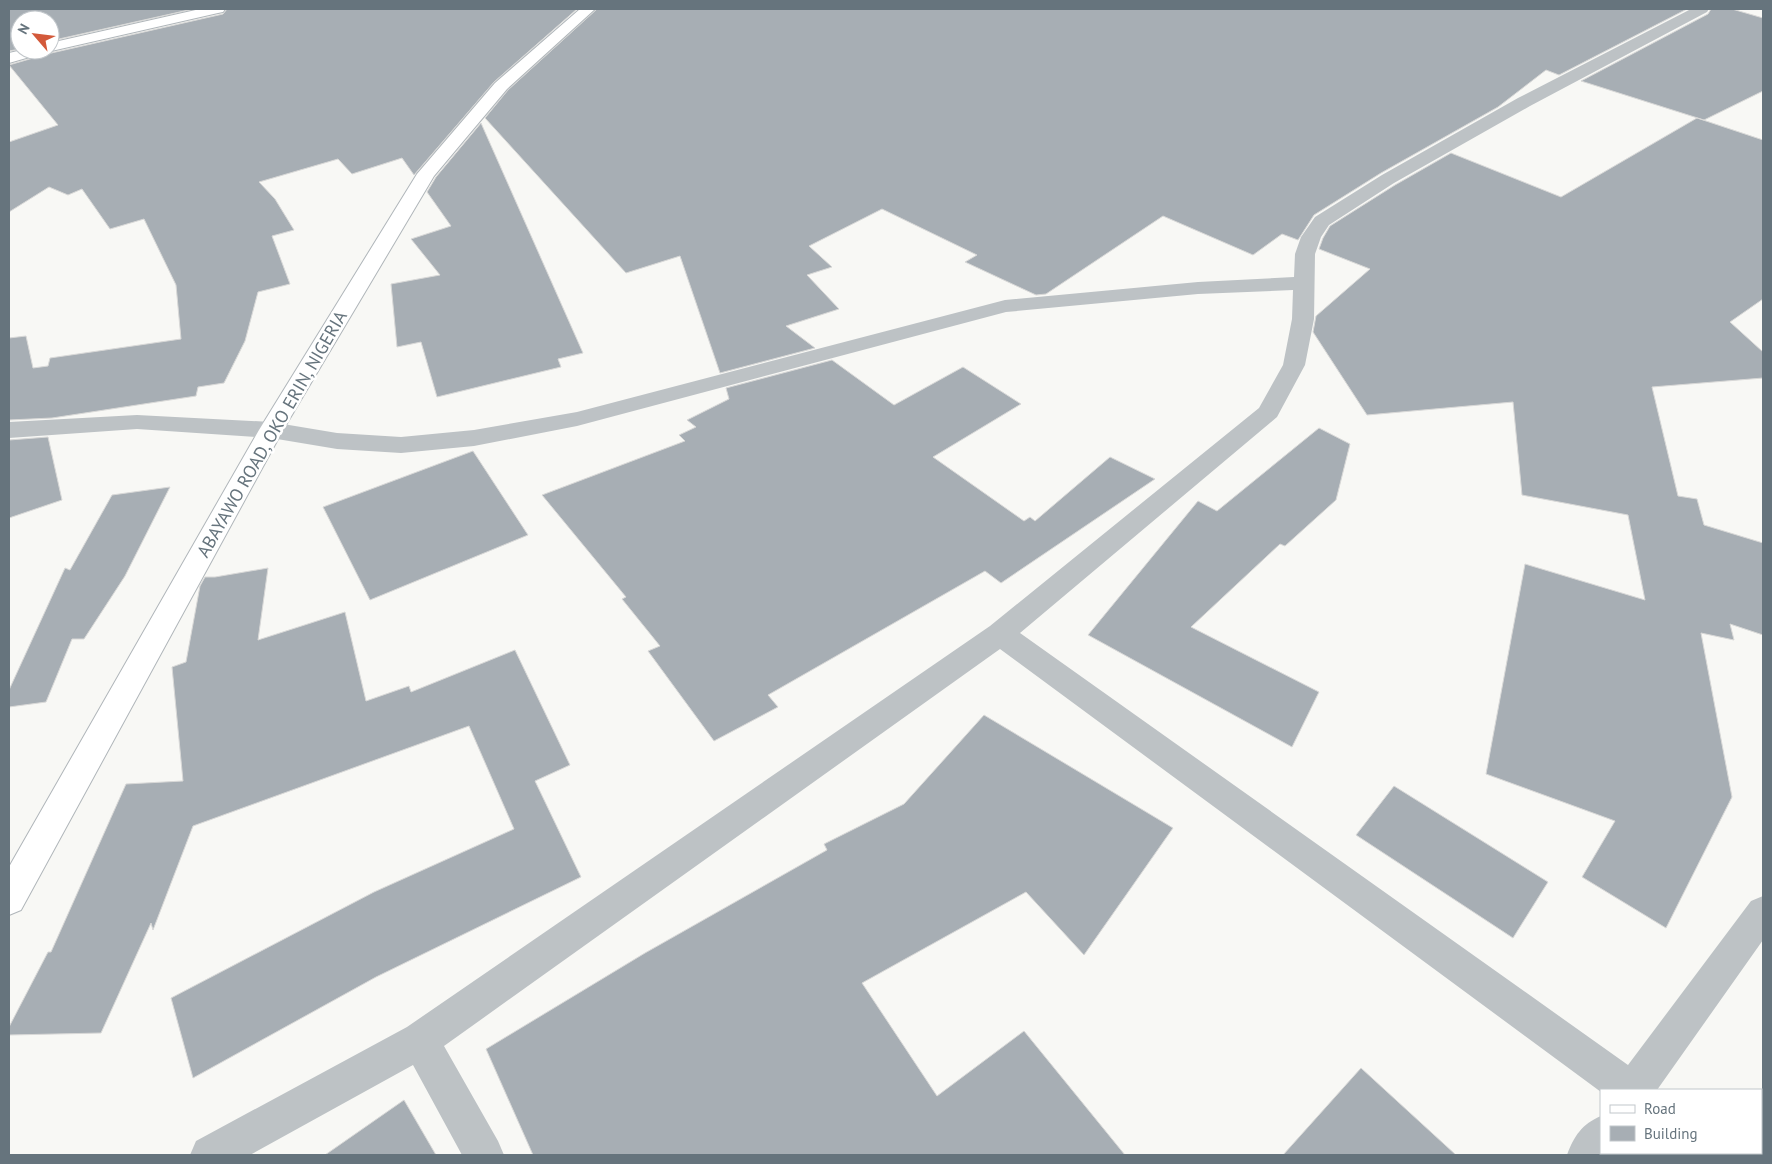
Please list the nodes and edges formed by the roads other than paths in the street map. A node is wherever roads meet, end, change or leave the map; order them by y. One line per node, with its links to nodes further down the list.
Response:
1 (218, 9): 4 (street)
2 (588, 9): 7 (street, ABAYAWO ROAD, OKO ERIN, NIGERIA)
3 (1702, 9): 5 (street)
4 (60, 46)
5 (1304, 283): 7 (street); 8 (street)
6 (9, 430): 7 (street)
7 (271, 430): 9 (street, ABAYAWO ROAD, OKO ERIN, NIGERIA)
8 (1000, 634): 11 (street); 12 (street)
9 (9, 899)
10 (1763, 912): 13 (street)
11 (420, 1040): 15 (street); 16 (street)
12 (1629, 1089)
13 (1635, 1089)
14 (1600, 1137): 17 (street)
15 (210, 1155)
16 (484, 1155)
17 (1587, 1155)

